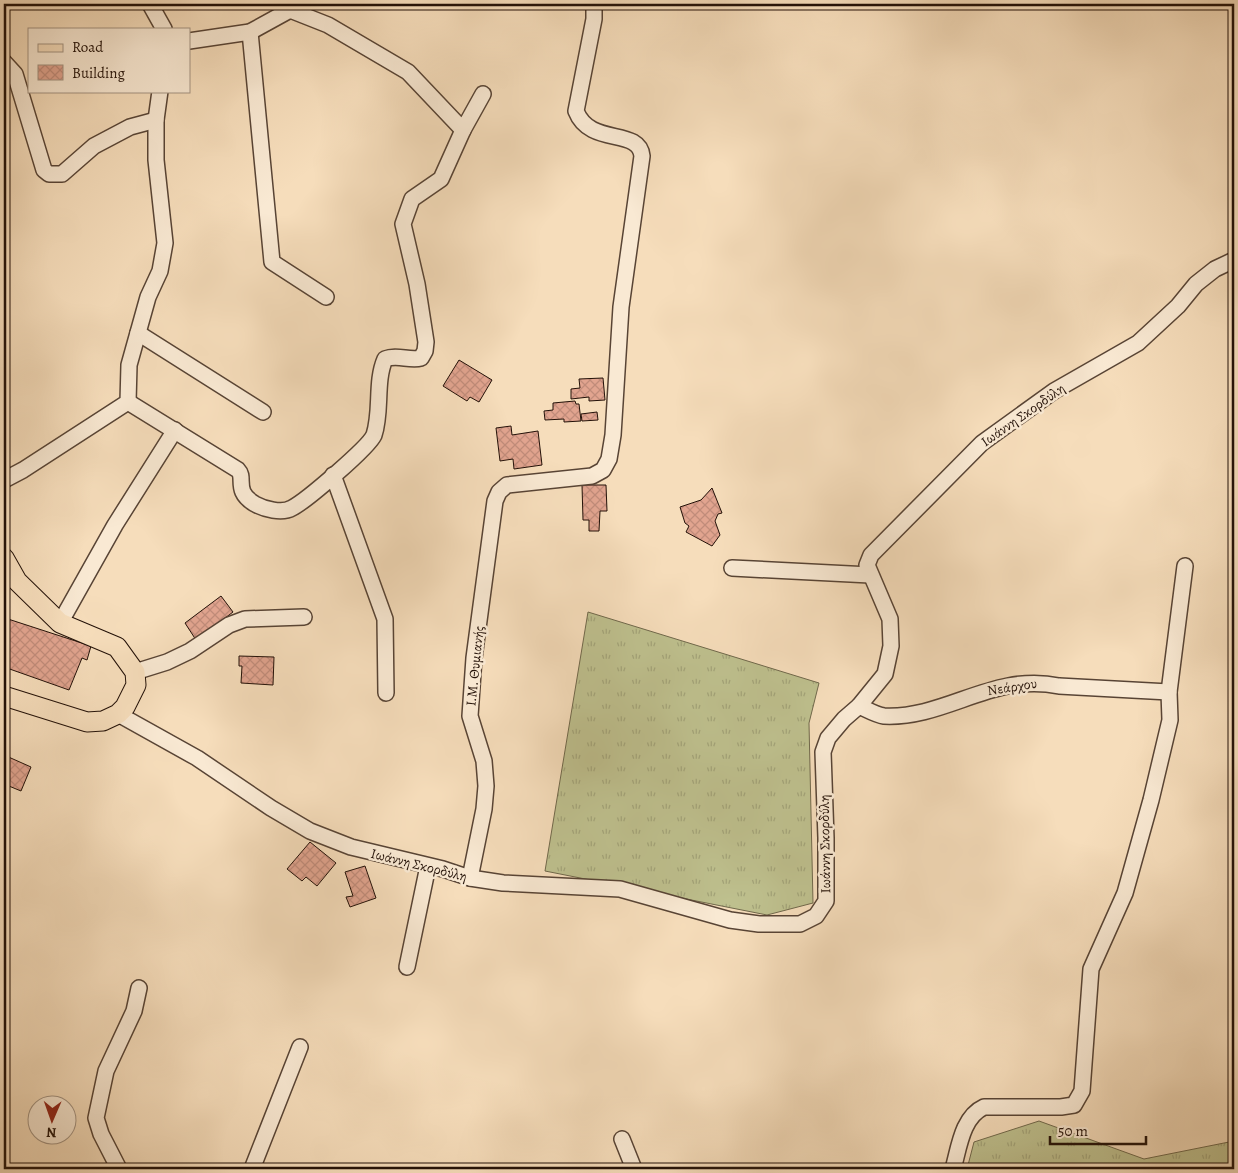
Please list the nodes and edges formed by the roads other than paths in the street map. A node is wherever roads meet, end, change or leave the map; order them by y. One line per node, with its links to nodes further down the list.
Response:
1 (150, 4): 3 (street)
2 (594, 4): 32 (street, Ι.Μ. Θυμιανής)
3 (163, 28)
4 (250, 32): 5 (street); 10 (street); 12 (street)
5 (190, 41)
6 (4, 62): 9 (street)
7 (160, 92): 9 (street)
8 (483, 94): 10 (street)
9 (156, 120): 13 (street)
10 (463, 130): 17 (street)
11 (1234, 260): 22 (street, Ιωάννη Σκορδύλη)
12 (326, 297)
13 (138, 333): 14 (street); 15 (street)
14 (128, 402): 16 (street); 18 (street)
15 (262, 412)
16 (174, 430): 17 (street); 24 (street)
17 (333, 475): 27 (street)
18 (4, 480)
19 (4, 558): 24 (main road)
20 (1185, 566): 26 (street)
21 (732, 568): 22 (street)
22 (870, 575): 29 (street, Ιωάννη Σκορδύλη)
23 (304, 616): 25 (street)
24 (60, 623): 25 (main road)
25 (135, 672): 30 (main road)
26 (1169, 692): 29 (street, Νεάρχου); 40 (street)
27 (386, 693)
28 (4, 696): 30 (main road)
29 (859, 706): 32 (street, Ιωάννη Σκορδύλη)
30 (118, 714): 31 (street, Ιωάννη Σκορδύλη)
31 (428, 866): 32 (street, Ιωάννη Σκορδύλη); 33 (street)
32 (470, 878)
33 (407, 967)
34 (139, 988): 37 (street)
35 (300, 1047): 38 (street)
36 (622, 1139): 39 (street)
37 (119, 1169)
38 (252, 1169)
39 (634, 1169)
40 (953, 1169)

